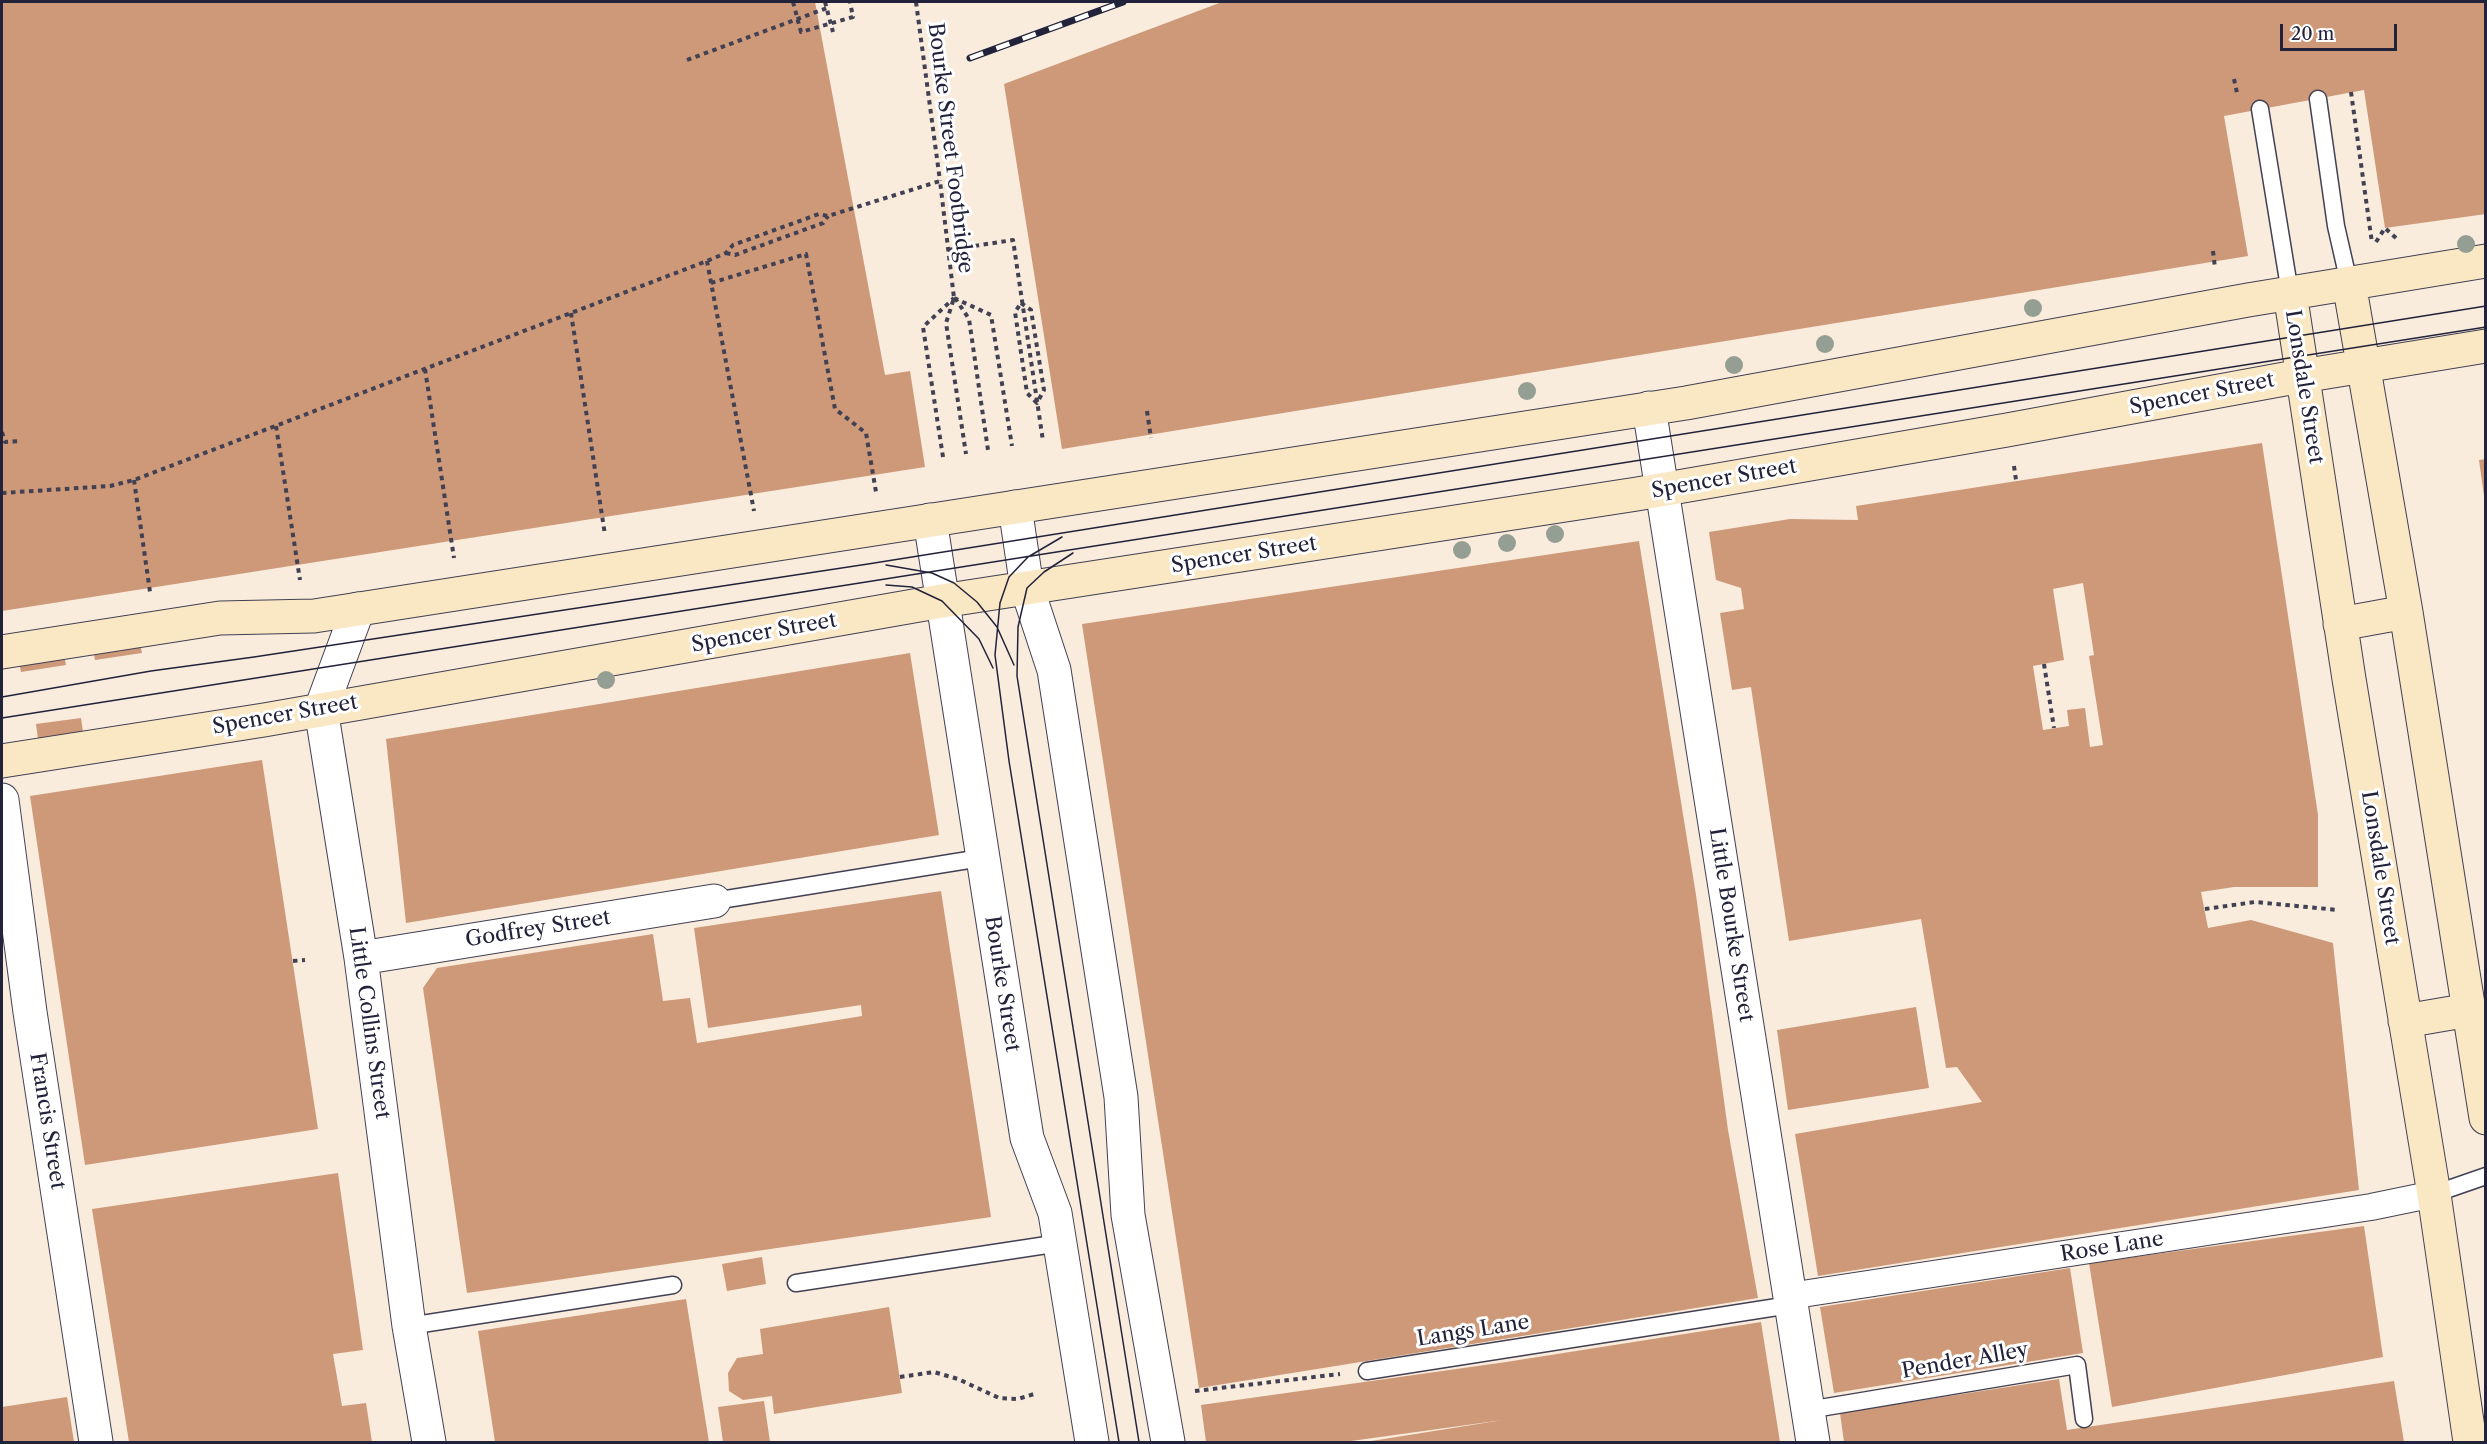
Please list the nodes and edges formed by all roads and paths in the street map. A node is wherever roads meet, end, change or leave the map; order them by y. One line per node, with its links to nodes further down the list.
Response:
1 (793, 2): 6 (path)
2 (825, 2): 5 (path)
3 (850, 2): 6 (path)
4 (916, 2): 12 (path, Bourke Street Footbridge, bridge)
5 (827, 8): 6 (path); 7 (path)
6 (798, 19): 8 (path)
7 (833, 32)
8 (687, 60)
9 (2351, 92): 14 (path)
10 (2318, 99): 21 (lane)
11 (2260, 109): 23 (lane)
12 (940, 181): 13 (path); 15 (path, Bourke Street Footbridge)
13 (828, 216): 17 (path); 17 (path)
14 (2385, 228)
15 (948, 250): 24 (path, Bourke Street Footbridge); 25 (path)
16 (2214, 251): 20 (path)
17 (726, 253): 18 (path)
18 (707, 261): 22 (path); 26 (path)
19 (2486, 261): 21 (main road)
20 (2216, 273)
21 (2349, 282): 23 (main road); 28 (main road)
22 (711, 283): 46 (path); 48 (path)
23 (2290, 292): 30 (main road, Lonsdale Street); 32 (main road)
24 (954, 298): 39 (path); 40 (path); 41 (path); 42 (path)
25 (1022, 303): 31 (path); 31 (path); 31 (path)
26 (571, 313): 29 (path); 50 (path)
27 (2486, 346): 28 (main road, Spencer Street)
28 (2363, 366): 30 (main road, Spencer Street); 57 (main road)
29 (425, 369): 34 (path); 51 (path)
30 (2303, 376): 44 (main road, Spencer Street); 58 (main road, Lonsdale Street)
31 (1037, 403): 38 (path)
32 (1649, 408): 44 (street, Little Bourke Street); 47 (main road)
33 (1147, 411): 36 (path)
34 (276, 426): 43 (path); 52 (path)
35 (2, 432): 37 (path)
36 (1151, 438)
37 (21, 441)
38 (1043, 441)
39 (1012, 446)
40 (988, 450)
41 (966, 454)
42 (943, 457)
43 (134, 480): 45 (path); 55 (path)
44 (1662, 490): 53 (main road, Spencer Street); 80 (street, Little Bourke Street)
45 (2, 494)
46 (876, 496)
47 (1015, 507): 49 (main road); 53 (street)
48 (755, 516)
49 (930, 520): 54 (street, Bourke Street); 56 (main road)
50 (606, 537)
51 (454, 559)
52 (300, 581)
53 (1027, 588): 54 (main road, Spencer Street); 85 (street)
54 (942, 601): 61 (main road, Spencer Street); 65 (street, Bourke Street)
55 (152, 602)
56 (358, 609): 59 (main road); 61 (street, Little Collins Street)
57 (2406, 612): 58 (main road); 72 (main road)
58 (2340, 624): 73 (main road, Lonsdale Street)
59 (2, 652)
60 (2044, 664): 62 (path)
61 (321, 709): 63 (main road, Spencer Street); 69 (street, Little Collins Street)
62 (2054, 728)
63 (2, 761)
64 (2, 800): 88 (street, Francis Street)
65 (981, 858): 66 (lane); 77 (street, Bourke Street)
66 (714, 901): 69 (street, Godfrey Street)
67 (2205, 909): 68 (path)
68 (2338, 910)
69 (361, 958): 81 (street, Little Collins Street)
70 (304, 960): 71 (path)
71 (293, 962)
72 (2469, 1010): 73 (main road); 74 (main road)
73 (2405, 1022): 76 (main road, Lonsdale Street)
74 (2486, 1118)
75 (2486, 1176): 76 (lane)
76 (2434, 1194): 80 (street, Rose Lane); 93 (main road, Lonsdale Street)
77 (1060, 1243): 78 (lane); 90 (street, Bourke Street)
78 (796, 1283)
79 (673, 1285): 81 (lane)
80 (1790, 1300): 82 (lane, Langs Lane); 86 (street, Little Bourke Street)
81 (409, 1326): 89 (street, Little Collins Street)
82 (1367, 1371): 85 (path)
83 (900, 1377): 84 (path)
84 (1034, 1394)
85 (1162, 1398): 91 (street)
86 (1808, 1410): 87 (lane, Pender Alley); 92 (street, Little Bourke Street)
87 (2084, 1419)
88 (96, 1443)
89 (429, 1443)
90 (1092, 1443)
91 (1168, 1443)
92 (1813, 1443)
93 (2470, 1443)

